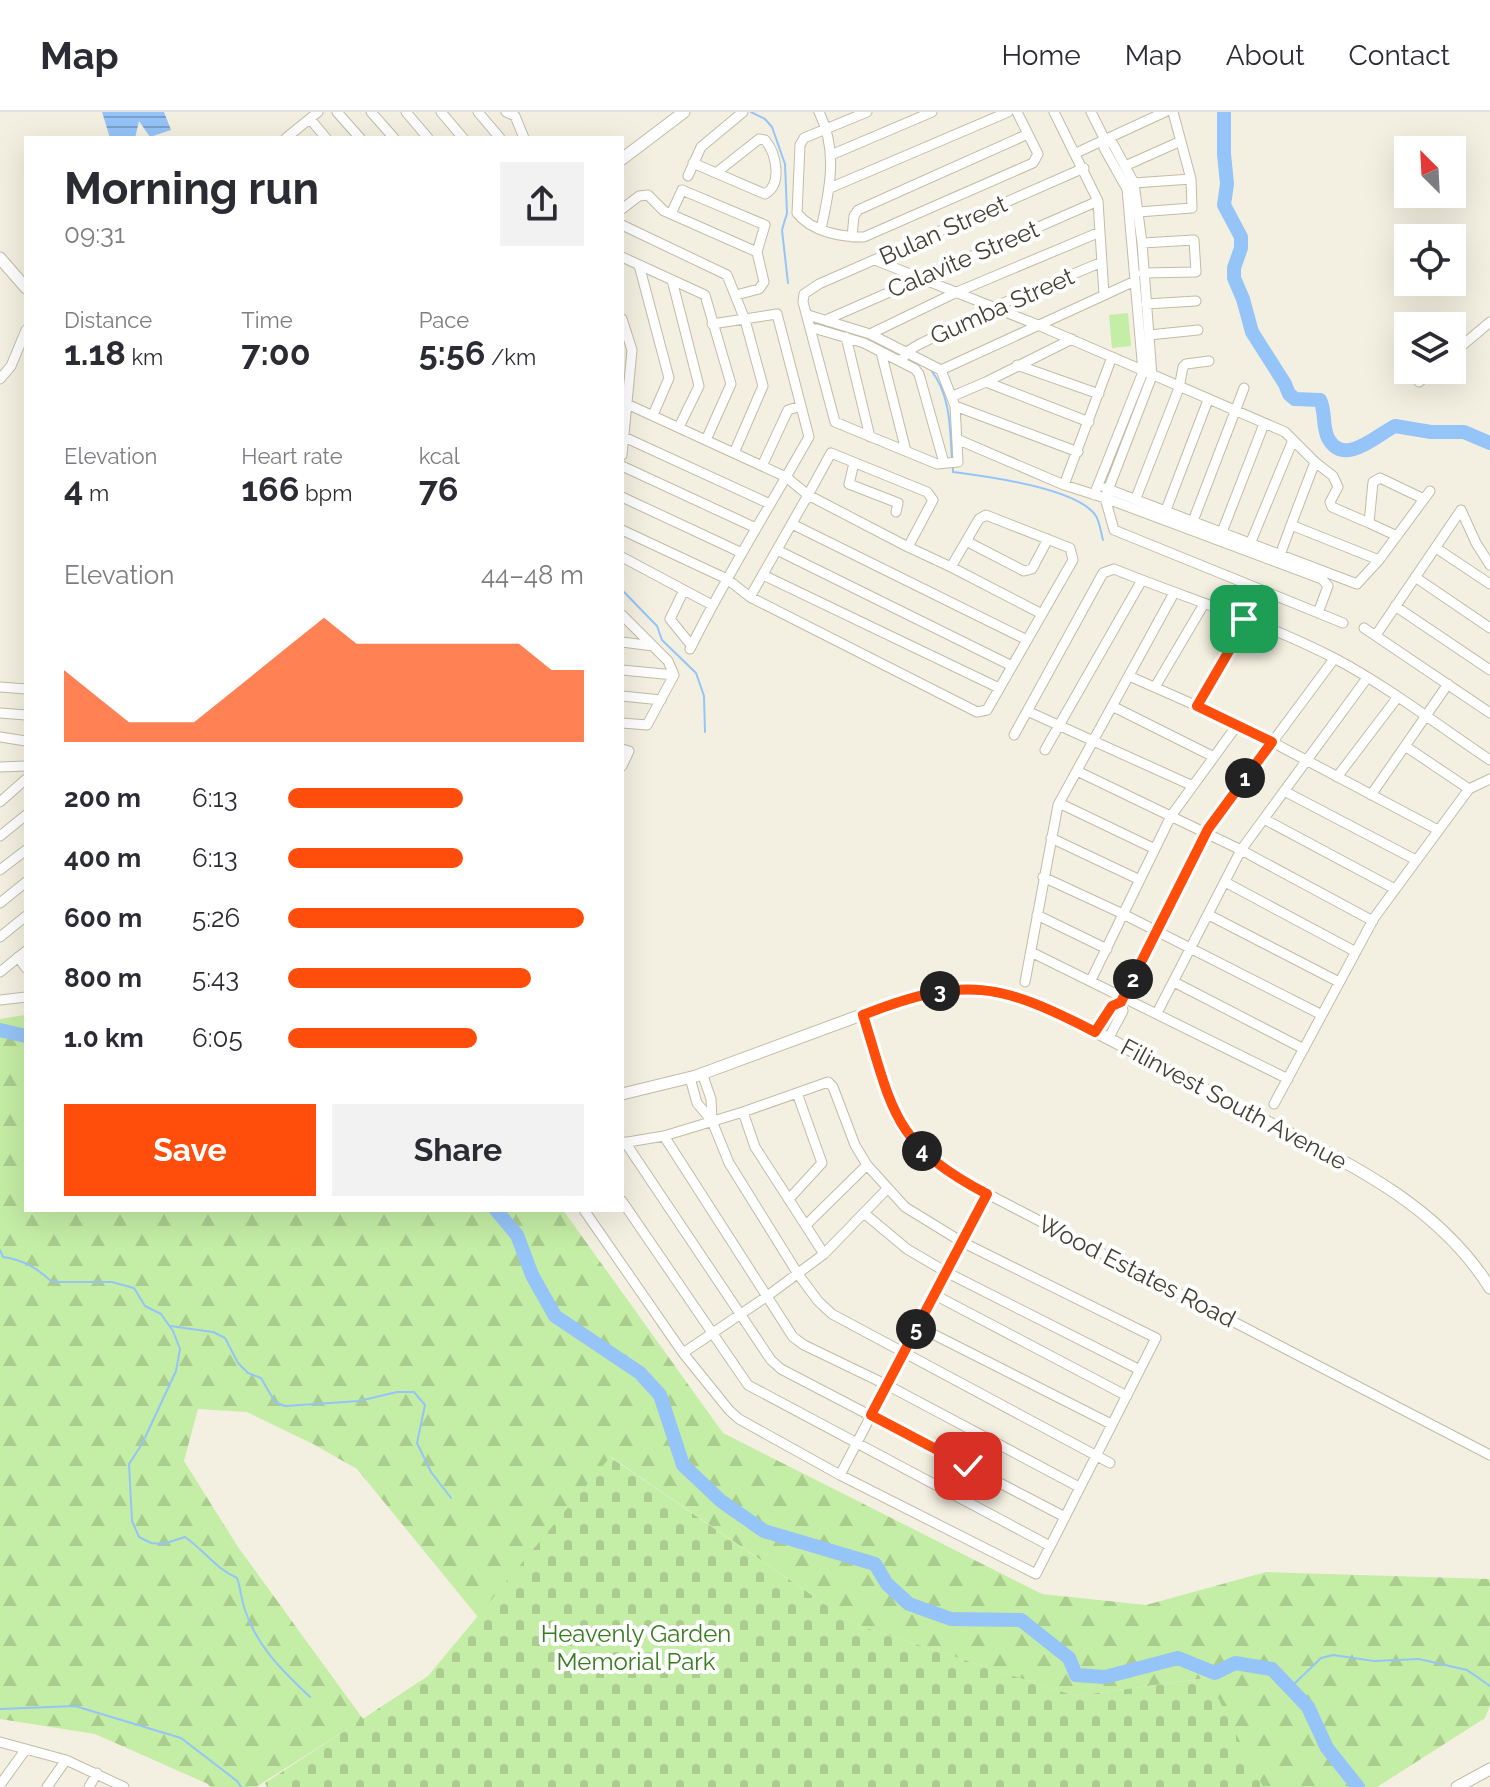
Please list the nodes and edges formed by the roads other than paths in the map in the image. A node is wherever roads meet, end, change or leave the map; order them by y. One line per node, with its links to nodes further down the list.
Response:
1 (337, 112): 26 (street)
2 (371, 112): 27 (street)
3 (406, 112): 28 (street)
4 (441, 112): 29 (street)
5 (478, 112): 30 (street)
6 (506, 112): 31 (street)
7 (684, 112): 36 (street)
8 (819, 112): 22 (street)
9 (867, 112): 20 (street)
10 (932, 112): 35 (street)
11 (1008, 112): 44 (street)
12 (1017, 112): 23 (street)
13 (1054, 112): 34 (street)
14 (1091, 112): 32 (street)
15 (1132, 112): 21 (street)
16 (1165, 112): 21 (street)
17 (1173, 112): 33 (street)
18 (742, 113): 37 (street)
19 (314, 115): 24 (street); 25 (street)
20 (852, 115): 22 (street)
21 (1138, 123): 32 (street)
22 (827, 129): 35 (street); 50 (street)
23 (1028, 134): 52 (street); 52 (street)
24 (290, 136)
25 (325, 136)
26 (358, 136)
27 (392, 136)
28 (426, 136)
29 (461, 136)
30 (498, 136)
31 (523, 136)
32 (1105, 140): 34 (street); 38 (street); 63 (street)
33 (1181, 141): 38 (street); 42 (street)
34 (1076, 153): 39 (street)
35 (831, 155): 44 (street)
36 (624, 157)
37 (693, 163): 40 (street); 41 (street)
38 (1125, 166): 43 (street)
39 (1084, 168): 45 (street); 57 (street, Bulan Street)
40 (716, 173): 40 (street)
41 (688, 176)
42 (1191, 179): 43 (street); 47 (street)
43 (1134, 183): 47 (street)
44 (830, 188): 50 (street)
45 (1098, 201): 51 (street); 61 (street, Calavite Street)
46 (624, 207): 48 (street)
47 (1138, 212): 53 (street)
48 (671, 214): 54 (street); 54 (street)
49 (624, 226): 66 (street)
50 (821, 229): 52 (street)
51 (1100, 232): 58 (street); 65 (street)
52 (852, 237)
53 (1142, 243): 60 (street); 60 (street)
54 (757, 252): 66 (street)
55 (0, 258): 64 (street)
56 (624, 258): 59 (street)
57 (875, 260): 61 (street); 71 (street, Bulan Street)
58 (1102, 262): 67 (street); 70 (street, Gumba Street)
59 (639, 265): 62 (street); 103 (street)
60 (1143, 273): 69 (street)
61 (919, 277): 65 (street); 72 (street, Calavite Street)
62 (672, 280): 75 (street); 106 (street)
63 (1135, 281): 67 (street); 92 (street)
64 (24, 286)
65 (957, 292): 70 (street); 80 (street)
66 (736, 295): 73 (street)
67 (1104, 295): 77 (street)
68 (1196, 301): 69 (street)
69 (1146, 304): 82 (street)
70 (994, 307): 77 (street); 87 (street, Gumba Street)
71 (808, 315): 72 (street); 78 (street)
72 (828, 319): 80 (street)
73 (745, 320): 75 (street); 101 (street); 114 (street)
74 (1490, 322): 85 (street)
75 (712, 324): 109 (street)
76 (624, 325): 100 (street)
77 (1038, 325): 84 (street); 91 (street)
78 (810, 329): 83 (street); 108 (street)
79 (1198, 330): 82 (street)
80 (870, 334): 87 (street)
81 (24, 335): 93 (street)
82 (1149, 335): 92 (street)
83 (846, 337): 86 (street); 108 (street)
84 (1072, 339): 88 (street); 90 (street)
85 (1466, 342)
86 (881, 352): 87 (street); 112 (street)
87 (904, 356): 91 (street); 117 (street)
88 (1112, 357): 92 (street); 97 (street)
89 (1209, 361): 95 (street)
90 (1017, 365): 94 (street); 97 (street)
91 (941, 370): 99 (street)
92 (1147, 374): 95 (street); 123 (street)
93 (0, 379)
94 (986, 382): 99 (street); 104 (street)
95 (1179, 388): 98 (street); 126 (street)
96 (1244, 388): 102 (street)
97 (1099, 394): 104 (street)
98 (1208, 400): 102 (street); 128 (street)
99 (954, 401): 110 (street); 113 (street)
100 (627, 404): 103 (street); 107 (street)
101 (801, 406): 118 (street); 120 (street)
102 (1236, 412): 105 (street); 129 (street)
103 (653, 415): 106 (street)
104 (1089, 422): 113 (street)
105 (1264, 424): 111 (street); 135 (street)
106 (679, 427): 109 (street)
107 (624, 437): 127 (street)
108 (870, 437): 112 (street)
109 (706, 440): 114 (street)
110 (959, 440): 117 (street); 122 (street)
111 (1293, 440): 115 (street); 139 (street)
112 (906, 451): 117 (street)
113 (1078, 452): 122 (street)
114 (734, 453): 118 (street)
115 (1315, 462): 130 (street); 132 (street)
116 (854, 463): 121 (street); 121 (street); 124 (street)
117 (950, 463)
118 (762, 466): 120 (street)
119 (624, 467): 133 (street)
120 (786, 477): 124 (street); 127 (street)
121 (906, 483): 140 (street)
122 (1064, 485): 123 (street)
123 (1101, 492): 126 (street); 147 (street); 161 (street)
124 (808, 495): 131 (street); 140 (street)
125 (624, 498): 143 (street)
126 (1136, 498): 128 (street)
127 (770, 504): 133 (street)
128 (1166, 510): 129 (street)
129 (1193, 521): 135 (street)
130 (1369, 523): 136 (street); 136 (street)
131 (792, 524): 142 (street); 169 (street)
132 (1291, 525): 144 (street); 146 (street)
133 (756, 528): 143 (street)
134 (624, 531): 152 (street)
135 (1222, 532): 139 (street)
136 (1397, 536): 146 (street)
137 (1048, 539): 138 (street); 138 (street); 162 (street)
138 (966, 541): 149 (street)
139 (1250, 544): 144 (street)
140 (908, 547): 149 (street)
141 (1436, 548): 148 (street); 151 (street); 154 (street)
142 (777, 550): 150 (street); 173 (street)
143 (742, 553): 152 (street)
144 (1280, 555): 147 (street)
145 (624, 558): 155 (street)
146 (1379, 560): 147 (street)
147 (1292, 564): 161 (street)
148 (1490, 565)
149 (951, 567): 162 (street)
150 (763, 575): 157 (street); 182 (street)
151 (1415, 577): 160 (street); 167 (street)
152 (727, 579): 157 (street); 159 (street)
153 (1142, 580): 156 (street); 189 (street); 196 (street)
154 (1490, 584)
155 (684, 590): 159 (street); 159 (street)
156 (1174, 593): 158 (street); 177 (street)
157 (750, 597): 182 (street)
158 (1204, 604): 164 (street); 181 (street)
159 (712, 605)
160 (1395, 606): 168 (street); 175 (street)
161 (1318, 613): 165 (street)
162 (1042, 614): 169 (street)
163 (624, 618): 171 (street)
164 (1247, 620): 172 (street); 188 (street)
165 (1343, 623)
166 (1364, 628): 168 (street)
167 (1490, 628)
168 (1376, 635): 179 (street)
169 (1027, 640): 173 (street)
170 (624, 642): 171 (street)
171 (653, 646): 176 (street)
172 (1334, 659): 178 (street); 201 (street)
173 (1012, 666): 182 (street)
174 (624, 670): 176 (street)
175 (1490, 670)
176 (674, 675): 186 (street)
177 (1129, 676): 181 (street); 187 (street)
178 (1367, 678): 185 (street); 205 (street)
179 (1448, 684): 191 (street); 193 (street)
180 (0, 687): 183 (street)
181 (1155, 687): 188 (street)
182 (999, 688)
183 (24, 689)
184 (624, 696): 186 (street)
185 (1397, 698): 193 (street); 210 (street)
186 (661, 700): 194 (street)
187 (1112, 706): 200 (street); 204 (street)
188 (1197, 706): 195 (street)
189 (1027, 711): 196 (street); 197 (street)
190 (0, 713): 192 (street)
191 (1490, 713)
192 (24, 715)
193 (1425, 717): 202 (street); 206 (street)
194 (624, 723)
195 (1238, 724): 201 (street); 204 (street)
196 (1059, 725): 200 (street); 203 (street)
197 (1014, 735)
198 (0, 737): 199 (street)
199 (24, 741)
200 (1093, 741): 209 (street); 213 (street)
201 (1272, 742): 205 (street); 223 (street)
202 (1405, 746): 214 (street); 216 (street)
203 (1045, 750)
204 (1214, 757): 213 (street)
205 (1307, 760): 210 (street); 215 (street)
206 (1490, 760)
207 (24, 766): 208 (street)
208 (0, 767)
209 (1077, 771): 218 (street); 219 (street)
210 (1337, 777): 216 (street)
211 (1490, 779): 214 (street)
212 (24, 781): 217 (street)
213 (1193, 786): 219 (street)
214 (1469, 789): 222 (street)
215 (1284, 791): 221 (street); 229 (street)
216 (1371, 795): 222 (street)
217 (0, 802)
218 (1059, 803): 225 (street); 226 (street)
219 (1171, 816): 223 (street); 226 (street)
220 (24, 817): 224 (street)
221 (1264, 819): 227 (street); 235 (street)
222 (1438, 830): 229 (street)
223 (1206, 833): 227 (street); 242 (street)
224 (0, 836)
225 (1051, 838): 231 (street); 232 (street)
226 (1155, 849): 232 (street)
227 (1241, 850): 233 (street); 241 (street)
228 (24, 852): 230 (street)
229 (1416, 860): 235 (street)
230 (0, 870)
231 (1043, 877): 237 (street); 238 (street)
232 (1140, 880): 237 (street)
233 (1225, 882): 239 (street); 247 (street)
234 (24, 884): 236 (street)
235 (1395, 889): 241 (street)
236 (0, 903)
237 (1123, 914): 242 (street); 244 (street)
238 (1037, 915): 244 (street); 246 (street)
239 (1209, 915): 245 (street); 253 (street)
240 (24, 918): 243 (street)
241 (1373, 921): 247 (street)
242 (1158, 932): 245 (street); 255 (street)
243 (0, 937)
244 (1107, 949): 250 (street)
245 (1192, 949): 252 (street); 259 (street)
246 (1031, 952): 250 (street); 251 (street)
247 (1356, 952): 253 (street)
248 (22, 954): 249 (street)
249 (0, 972)
250 (1091, 980): 255 (street)
251 (1025, 982)
252 (1174, 982): 257 (street); 262 (street)
253 (1339, 982): 259 (street)
254 (24, 997): 256 (street)
255 (1122, 999): 257 (street); 260 (street); 261 (street)
256 (0, 1000)
257 (1157, 1013): 265 (street)
258 (863, 1015): 260 (street, Filinvest South Avenue); 263 (street, Filinvest South Avenue); 275 (street, Wood Estates Road)
259 (1322, 1015): 262 (street)
260 (1095, 1032): 261 (street, Filinvest South Avenue)
261 (1108, 1039): 285 (street, Filinvest South Avenue)
262 (1304, 1049): 265 (street)
263 (702, 1073): 264 (street, Filinvest South Avenue); 270 (street)
264 (690, 1078): 267 (street, Filinvest South Avenue); 270 (street)
265 (1288, 1079): 268 (street)
266 (797, 1093): 269 (street); 273 (street); 276 (street)
267 (624, 1094)
268 (1274, 1104)
269 (743, 1112): 270 (street); 276 (street)
270 (712, 1121): 271 (street); 284 (street)
271 (664, 1136): 272 (street); 287 (street)
272 (624, 1142): 288 (street)
273 (867, 1165): 274 (street); 280 (street)
274 (887, 1189): 279 (street); 281 (street)
275 (987, 1194): 281 (street); 300 (street, Wood Estates Road)
276 (789, 1199): 280 (street)
277 (624, 1204): 290 (street)
278 (585, 1212): 292 (street)
279 (865, 1214): 282 (street); 283 (street)
280 (806, 1225): 282 (street)
281 (962, 1242): 283 (street); 293 (street)
282 (824, 1254): 284 (street)
283 (946, 1272): 286 (street); 293 (street)
284 (798, 1274): 287 (street); 291 (street)
285 (1490, 1288)
286 (935, 1295): 289 (street); 295 (street)
287 (766, 1297): 288 (street); 294 (street)
288 (741, 1314): 290 (street); 296 (street)
289 (917, 1326): 291 (street); 297 (street)
290 (712, 1333): 292 (street); 298 (street)
291 (905, 1351): 294 (street); 299 (street)
292 (683, 1353): 302 (street)
293 (1140, 1370): 295 (street)
294 (887, 1385): 296 (street); 303 (street)
295 (1127, 1396): 297 (street)
296 (871, 1415): 298 (street); 304 (street)
297 (1111, 1424): 299 (street)
298 (856, 1443): 302 (street); 305 (street)
299 (1095, 1455): 301 (street); 303 (street)
300 (1490, 1455)
301 (1110, 1463)
302 (840, 1475): 305 (street)
303 (1079, 1487): 304 (street)
304 (1065, 1517): 305 (street)
305 (1050, 1546)
306 (0, 1742): 307 (street)
307 (26, 1749): 308 (street); 311 (street)
308 (66, 1760): 310 (street); 312 (street)
309 (1490, 1769): 315 (street)
310 (97, 1773): 313 (street); 314 (street)
311 (0, 1785)
312 (47, 1787)
313 (89, 1787)
314 (124, 1787)
315 (1457, 1787)

